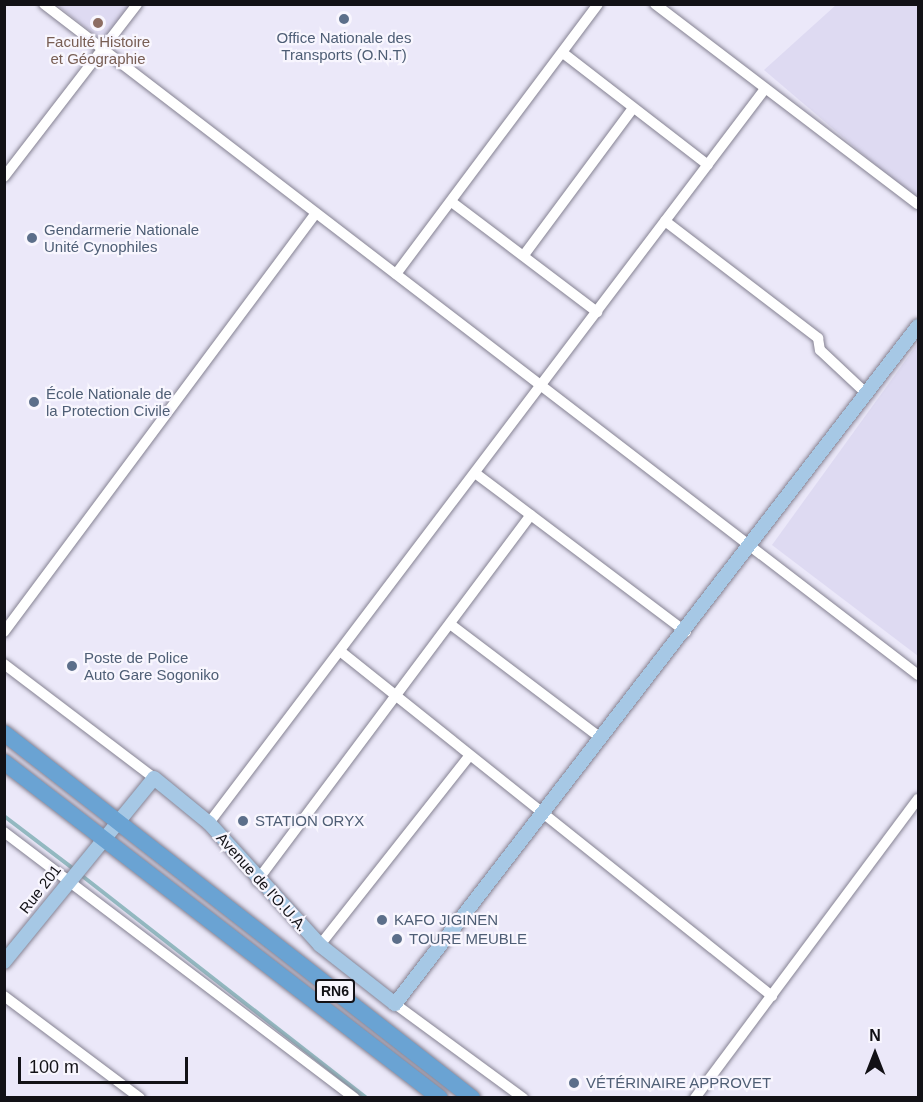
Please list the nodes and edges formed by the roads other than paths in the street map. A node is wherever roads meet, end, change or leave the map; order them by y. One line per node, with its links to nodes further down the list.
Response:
1 (44, 4): 5 (street)
2 (137, 4): 5 (street)
3 (598, 4): 6 (street)
4 (655, 4): 7 (street)
5 (102, 49): 10 (street); 13 (street)
6 (563, 53): 8 (street); 11 (street)
7 (765, 89): 9 (street); 12 (street)
8 (633, 108): 9 (street); 15 (street)
9 (708, 165): 14 (street)
10 (4, 177)
11 (453, 203): 15 (street); 16 (street)
12 (918, 204)
13 (316, 213): 16 (street); 25 (street)
14 (665, 221): 17 (street); 20 (street)
15 (524, 255): 17 (street)
16 (396, 274): 19 (street)
17 (597, 312): 19 (street)
18 (918, 326): 20 (main road)
19 (541, 385): 21 (street); 23 (street)
20 (866, 393): 23 (main road)
21 (475, 473): 22 (street); 27 (street)
22 (531, 515): 24 (street); 26 (street)
23 (749, 545): 26 (main road); 29 (street)
24 (450, 624): 30 (street); 32 (street)
25 (4, 632)
26 (686, 632): 32 (main road)
27 (340, 651): 30 (street); 39 (street)
28 (4, 664): 35 (street, Avenue de l'O.U.A.)
29 (918, 675)
30 (395, 698): 33 (street); 43 (street)
31 (4, 733): 38 (highway, Avenue de l'O.U.A. / RN6)
32 (601, 738): 37 (main road)
33 (469, 756): 37 (street); 44 (street)
34 (4, 762): 41 (highway, RN6)
35 (154, 778): 38 (main road, Rue 201); 39 (main road, Avenue de l'O.U.A.)
36 (918, 799): 47 (street)
37 (541, 816): 47 (street); 48 (main road)
38 (116, 820): 41 (main road, Rue 201); 53 (highway, Avenue de l'O.U.A. / RN6)
39 (210, 823): 43 (main road, Avenue de l'O.U.A.)
40 (4, 832): 42 (street)
41 (101, 837): 42 (main road, Rue 201); 52 (highway, RN6)
42 (68, 879): 45 (main road, Rue 201); 49 (street)
43 (257, 881): 44 (main road, Avenue de l'O.U.A.)
44 (320, 945): 48 (main road, Avenue de l'O.U.A.)
45 (4, 962)
46 (4, 996): 50 (street)
47 (772, 996): 55 (street)
48 (395, 1004): 54 (street, Avenue de l'O.U.A.)
49 (343, 1094): 51 (street)
50 (140, 1098)
51 (355, 1098)
52 (440, 1098)
53 (472, 1098)
54 (523, 1098)
55 (695, 1098)

